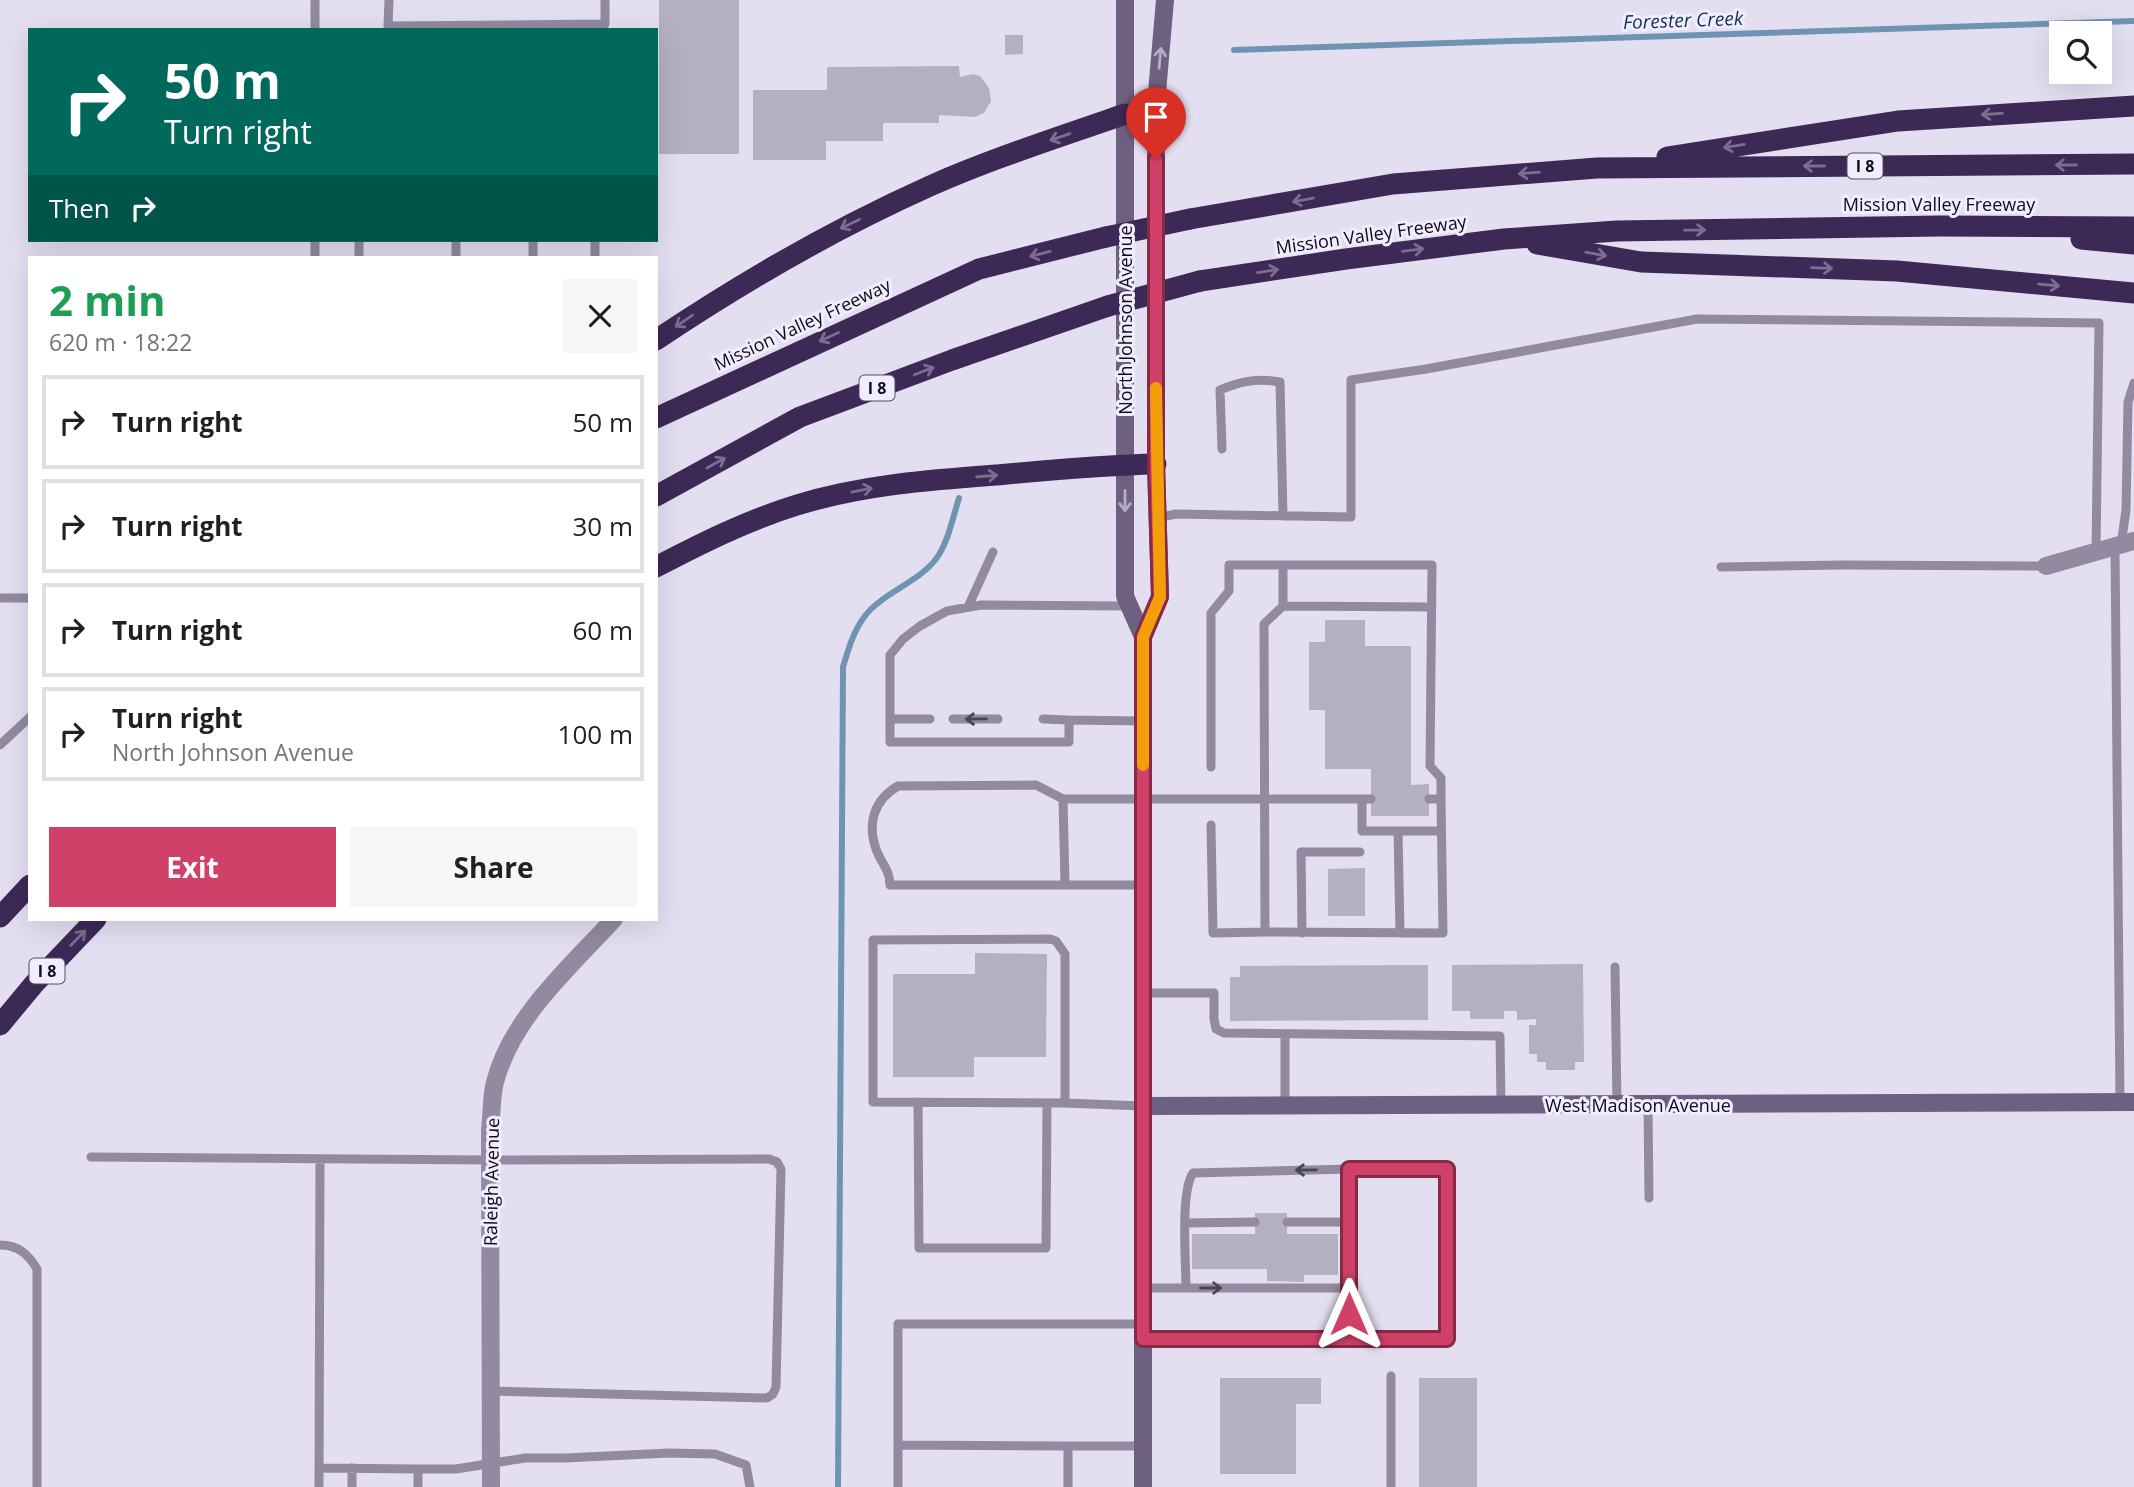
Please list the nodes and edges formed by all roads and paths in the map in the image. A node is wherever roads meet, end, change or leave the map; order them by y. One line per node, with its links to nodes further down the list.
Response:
1 (315, 0): 7 (lane)
2 (389, 0): 8 (lane)
3 (605, 0): 6 (lane)
4 (1125, 0): 10 (main road, North Johnson Avenue)
5 (1165, 0): 22 (main road, North Johnson Avenue, one-way to 5)
6 (606, 27): 8 (lane)
7 (315, 28)
8 (388, 28)
9 (2134, 106): 12 (highway, one-way to 12)
10 (1125, 114): 18 (highway, one-way to 18); 23 (main road, North Johnson Avenue)
11 (2134, 164): 12 (highway, Mission Valley Freeway / I 8, one-way to 12)
12 (1597, 168): 20 (highway, Mission Valley Freeway / I 8, one-way to 20, bridge)
13 (1940, 226): 14 (highway, Mission Valley Freeway / I 8); 15 (highway, Mission Valley Freeway / I 8, one-way to 13); 16 (highway)
14 (2134, 227)
15 (1504, 239): 17 (highway, one-way to 17); 24 (highway, Mission Valley Freeway / I 8, one-way to 15, bridge)
16 (2134, 244)
17 (2134, 293)
18 (658, 339)
19 (2134, 383): 27 (lane)
20 (658, 417)
21 (1222, 449): 25 (lane)
22 (1156, 464): 23 (highway); 26 (main road, North Johnson Avenue)
23 (1125, 465): 32 (highway, one-way to 23); 36 (main road, North Johnson Avenue, one-way to 36)
24 (658, 495)
25 (1283, 516): 26 (lane); 29 (lane)
26 (1157, 518): 40 (main road, North Johnson Avenue)
27 (2123, 544): 29 (street); 74 (lane)
28 (993, 552): 38 (lane)
29 (2096, 552): 31 (street)
30 (1283, 565): 37 (lane); 39 (lane); 50 (lane)
31 (2046, 566): 33 (lane)
32 (658, 567)
33 (1721, 567)
34 (0, 598): 35 (lane)
35 (28, 598)
36 (1131, 606): 38 (lane); 40 (main road, North Johnson Avenue)
37 (1283, 606): 39 (lane); 52 (lane)
38 (968, 607): 42 (lane)
39 (1432, 607): 54 (lane)
40 (1143, 637): 48 (main road, North Johnson Avenue)
41 (28, 719): 49 (lane)
42 (890, 719): 43 (lane); 47 (lane)
43 (929, 719)
44 (953, 719): 45 (lane, one-way to 44)
45 (999, 719)
46 (1042, 719): 47 (lane)
47 (1069, 720): 48 (lane)
48 (1143, 721): 55 (main road, North Johnson Avenue)
49 (0, 745)
50 (1212, 767)
51 (1063, 799): 55 (lane); 60 (lane); 60 (lane)
52 (1264, 799): 55 (lane); 57 (lane); 66 (lane)
53 (1429, 799): 54 (lane)
54 (1441, 799): 58 (lane)
55 (1143, 800): 61 (main road, North Johnson Avenue)
56 (1211, 825): 66 (lane)
57 (1398, 831): 58 (lane); 68 (lane)
58 (1441, 831): 68 (lane)
59 (1360, 852): 67 (lane)
60 (1065, 884): 61 (lane)
61 (1143, 885): 70 (main road, North Johnson Avenue)
62 (28, 887): 63 (highway)
63 (0, 917)
64 (94, 921): 71 (highway, I 8, one-way to 64)
65 (612, 921): 84 (street, Raleigh Avenue)
66 (1265, 932): 67 (lane)
67 (1302, 933): 68 (lane)
68 (1400, 933)
69 (1615, 967): 79 (lane)
70 (1143, 993): 72 (lane); 81 (main road, North Johnson Avenue)
71 (0, 1025)
72 (1285, 1035): 77 (lane); 78 (lane)
73 (918, 1102): 75 (lane); 75 (lane); 76 (lane)
74 (2127, 1102): 80 (main road, West Madison Avenue)
75 (1047, 1103): 76 (lane)
76 (1065, 1103): 81 (lane)
77 (1285, 1105): 78 (main road, West Madison Avenue); 81 (main road, West Madison Avenue)
78 (1501, 1105): 79 (main road, West Madison Avenue)
79 (1617, 1105): 80 (main road, West Madison Avenue)
80 (1648, 1105): 86 (lane)
81 (1143, 1106): 92 (main road, North Johnson Avenue)
82 (91, 1157): 83 (lane)
83 (320, 1159): 84 (lane); 103 (lane)
84 (491, 1160): 98 (street, Raleigh Avenue); 98 (lane)
85 (1349, 1169): 89 (lane); 90 (lane, one-way to 90); 96 (lane)
86 (1648, 1198)
87 (1255, 1222): 90 (lane)
88 (1287, 1222): 89 (lane)
89 (1349, 1222): 94 (lane)
90 (1185, 1223): 93 (lane)
91 (0, 1245): 106 (lane)
92 (1143, 1288): 93 (lane); 95 (main road, North Johnson Avenue)
93 (1186, 1288): 94 (lane, one-way to 94)
94 (1349, 1288): 96 (lane)
95 (1143, 1332): 96 (lane); 99 (lane); 101 (main road, North Johnson Avenue)
96 (1349, 1339)
97 (1391, 1376): 115 (lane)
98 (491, 1391): 102 (street, Raleigh Avenue)
99 (898, 1445): 100 (lane); 112 (lane)
100 (1068, 1446): 101 (lane); 113 (lane)
101 (1143, 1446): 114 (main road, North Johnson Avenue)
102 (491, 1463): 105 (lane); 110 (street, Raleigh Avenue); 111 (lane)
103 (319, 1468): 104 (lane); 107 (lane)
104 (352, 1468): 105 (lane); 108 (lane)
105 (418, 1469): 109 (lane)
106 (37, 1487)
107 (319, 1487)
108 (352, 1487)
109 (418, 1487)
110 (491, 1487)
111 (750, 1487)
112 (898, 1487)
113 (1068, 1487)
114 (1143, 1487)
115 (1391, 1487)

